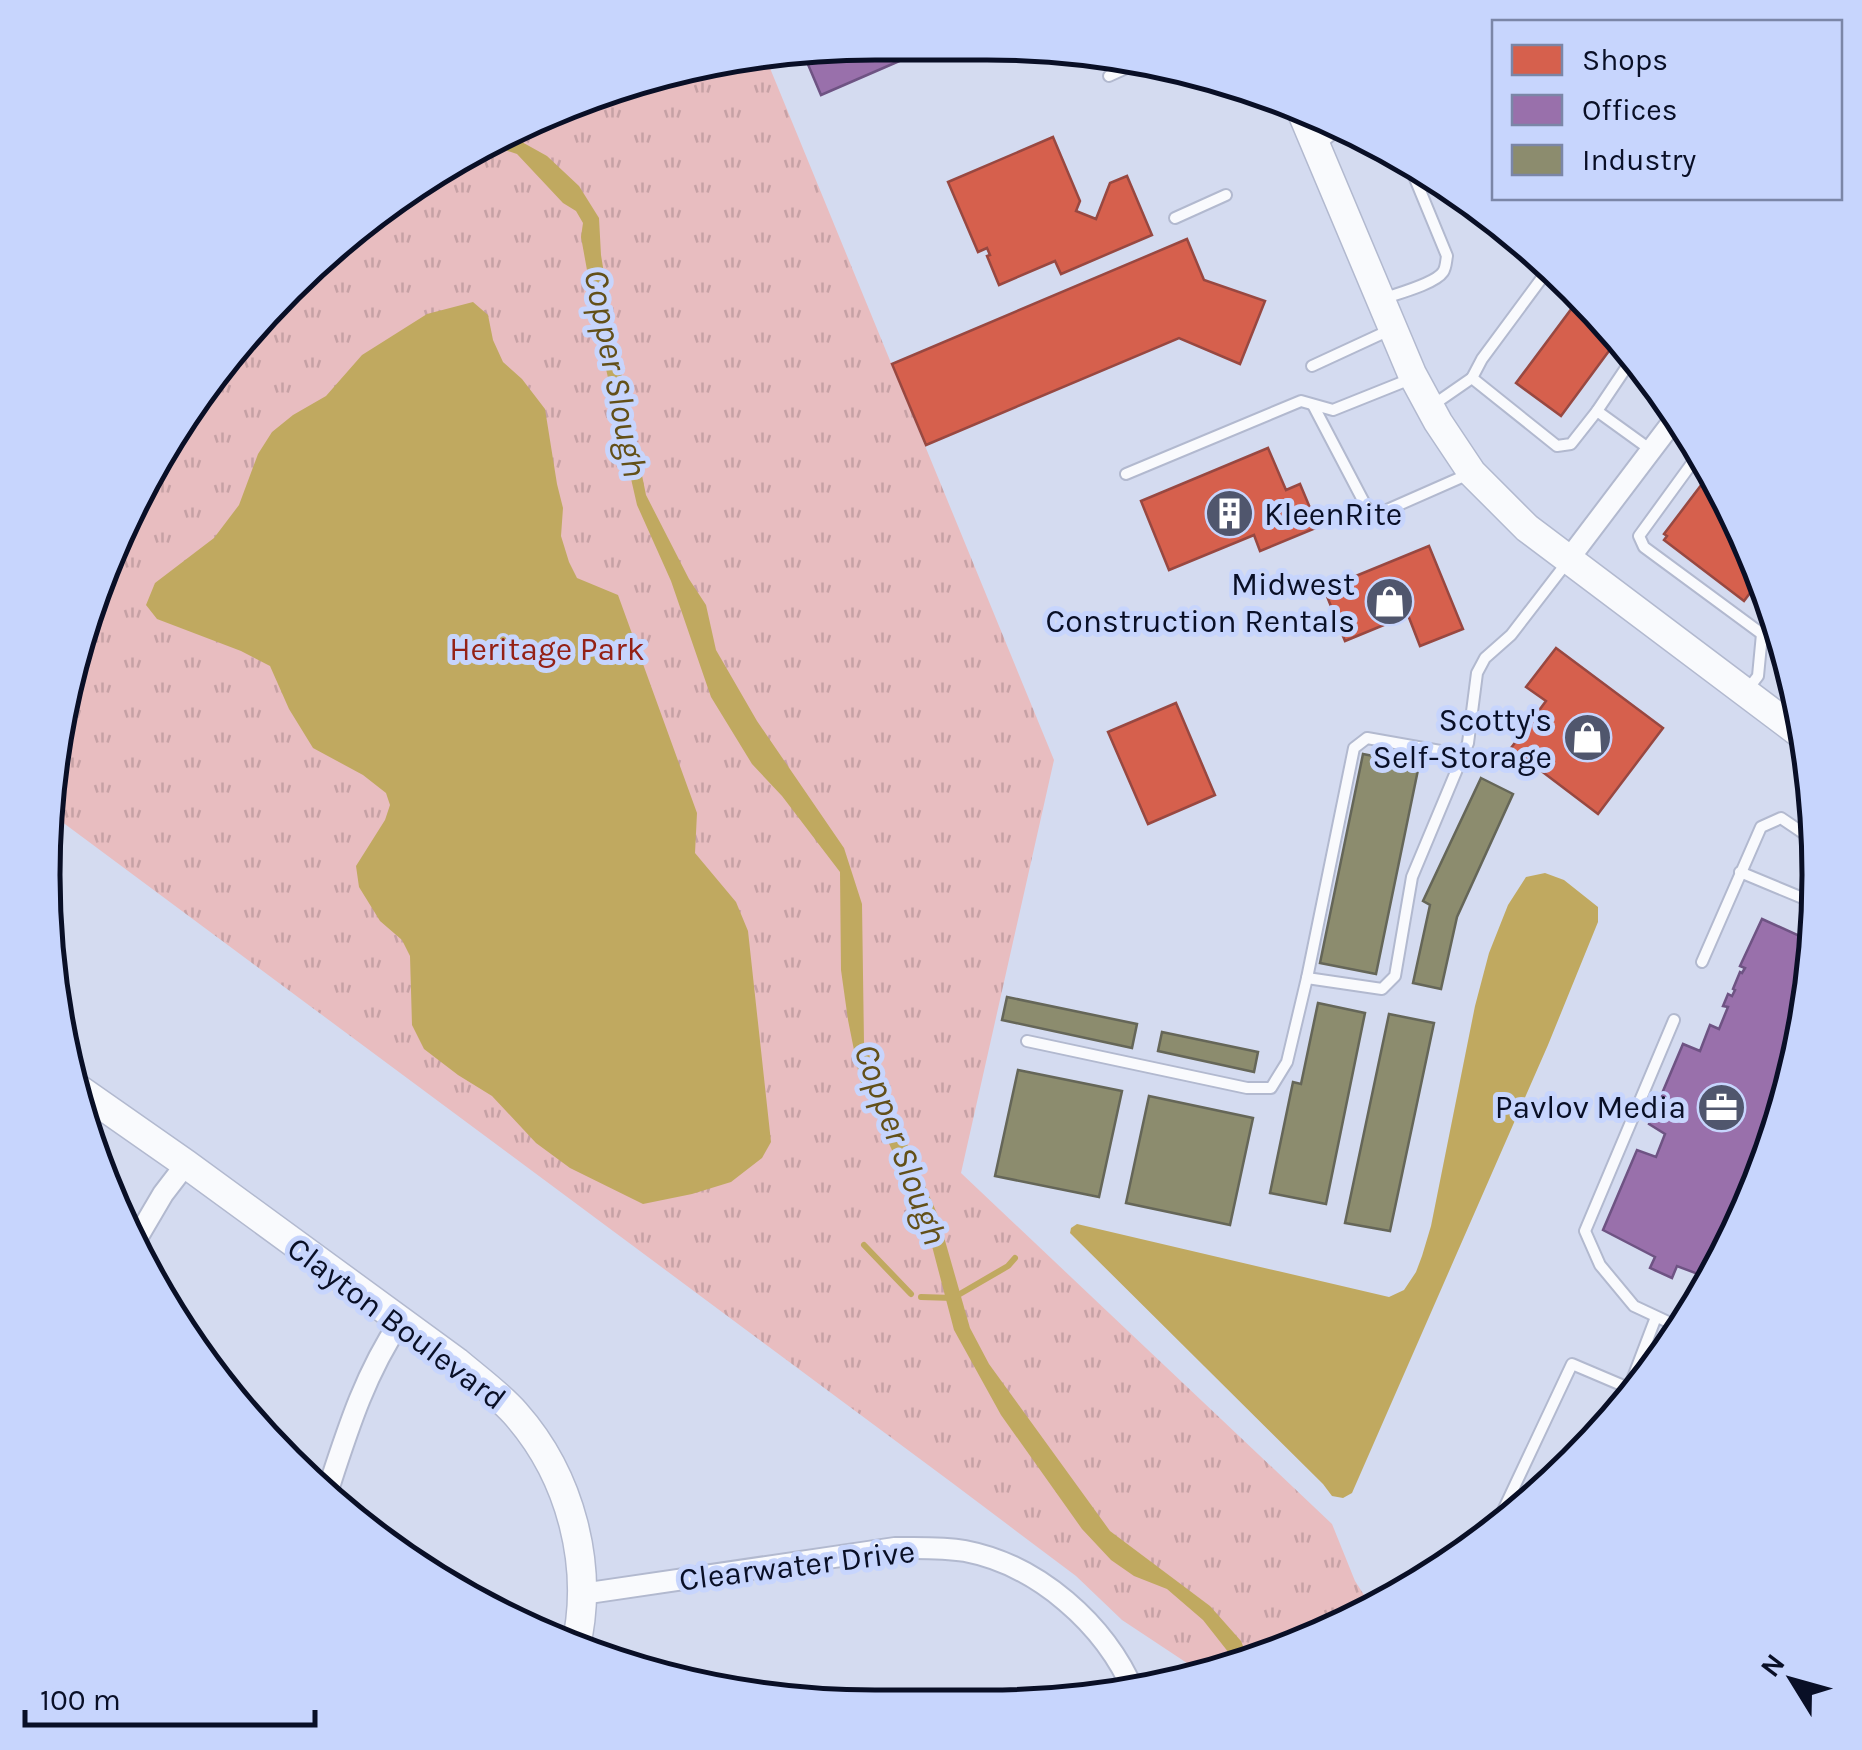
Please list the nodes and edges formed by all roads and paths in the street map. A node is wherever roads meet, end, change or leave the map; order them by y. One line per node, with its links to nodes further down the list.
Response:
1 (1119, 71): 2 (lane)
2 (1109, 76)
3 (1307, 126): 5 (street)
4 (1325, 134): 5 (street)
5 (1314, 142): 10 (street)
6 (1417, 182): 10 (lane)
7 (1226, 195): 8 (lane)
8 (1175, 218)
9 (1542, 279): 15 (lane)
10 (1381, 300): 11 (street)
11 (1393, 328): 12 (lane); 14 (street)
12 (1312, 366)
13 (1625, 369): 18 (lane)
14 (1414, 378): 16 (lane); 17 (street)
15 (1472, 378): 17 (lane); 18 (lane)
16 (1314, 404): 22 (lane); 23 (lane)
17 (1430, 407): 22 (street)
18 (1597, 411): 20 (lane)
19 (1668, 428): 20 (street)
20 (1652, 450): 24 (street)
21 (1691, 465): 26 (lane)
22 (1472, 473): 24 (street)
23 (1126, 474)
24 (1568, 560): 28 (street); 30 (lane)
25 (1764, 631): 26 (lane)
26 (1762, 634): 27 (lane); 28 (lane)
27 (1766, 637)
28 (1746, 693): 29 (street)
29 (1787, 724)
30 (1463, 756): 35 (lane); 35 (lane)
31 (1800, 831): 32 (lane)
32 (1740, 872): 33 (lane); 34 (lane)
33 (1801, 897)
34 (1702, 962)
35 (1307, 978): 37 (lane)
36 (1674, 1020): 41 (lane)
37 (1027, 1041)
38 (91, 1097): 39 (street, Clayton Boulevard)
39 (186, 1164): 40 (street); 42 (street, Clayton Boulevard)
40 (142, 1230)
41 (1656, 1317): 43 (lane); 44 (lane)
42 (400, 1322): 46 (street); 48 (street, Clayton Boulevard)
43 (1668, 1322)
44 (1643, 1359)
45 (1622, 1385): 47 (lane)
46 (331, 1481)
47 (1507, 1502)
48 (582, 1594): 49 (street, Clayton Boulevard); 50 (street, Clearwater Drive)
49 (579, 1634)
50 (1126, 1677)

